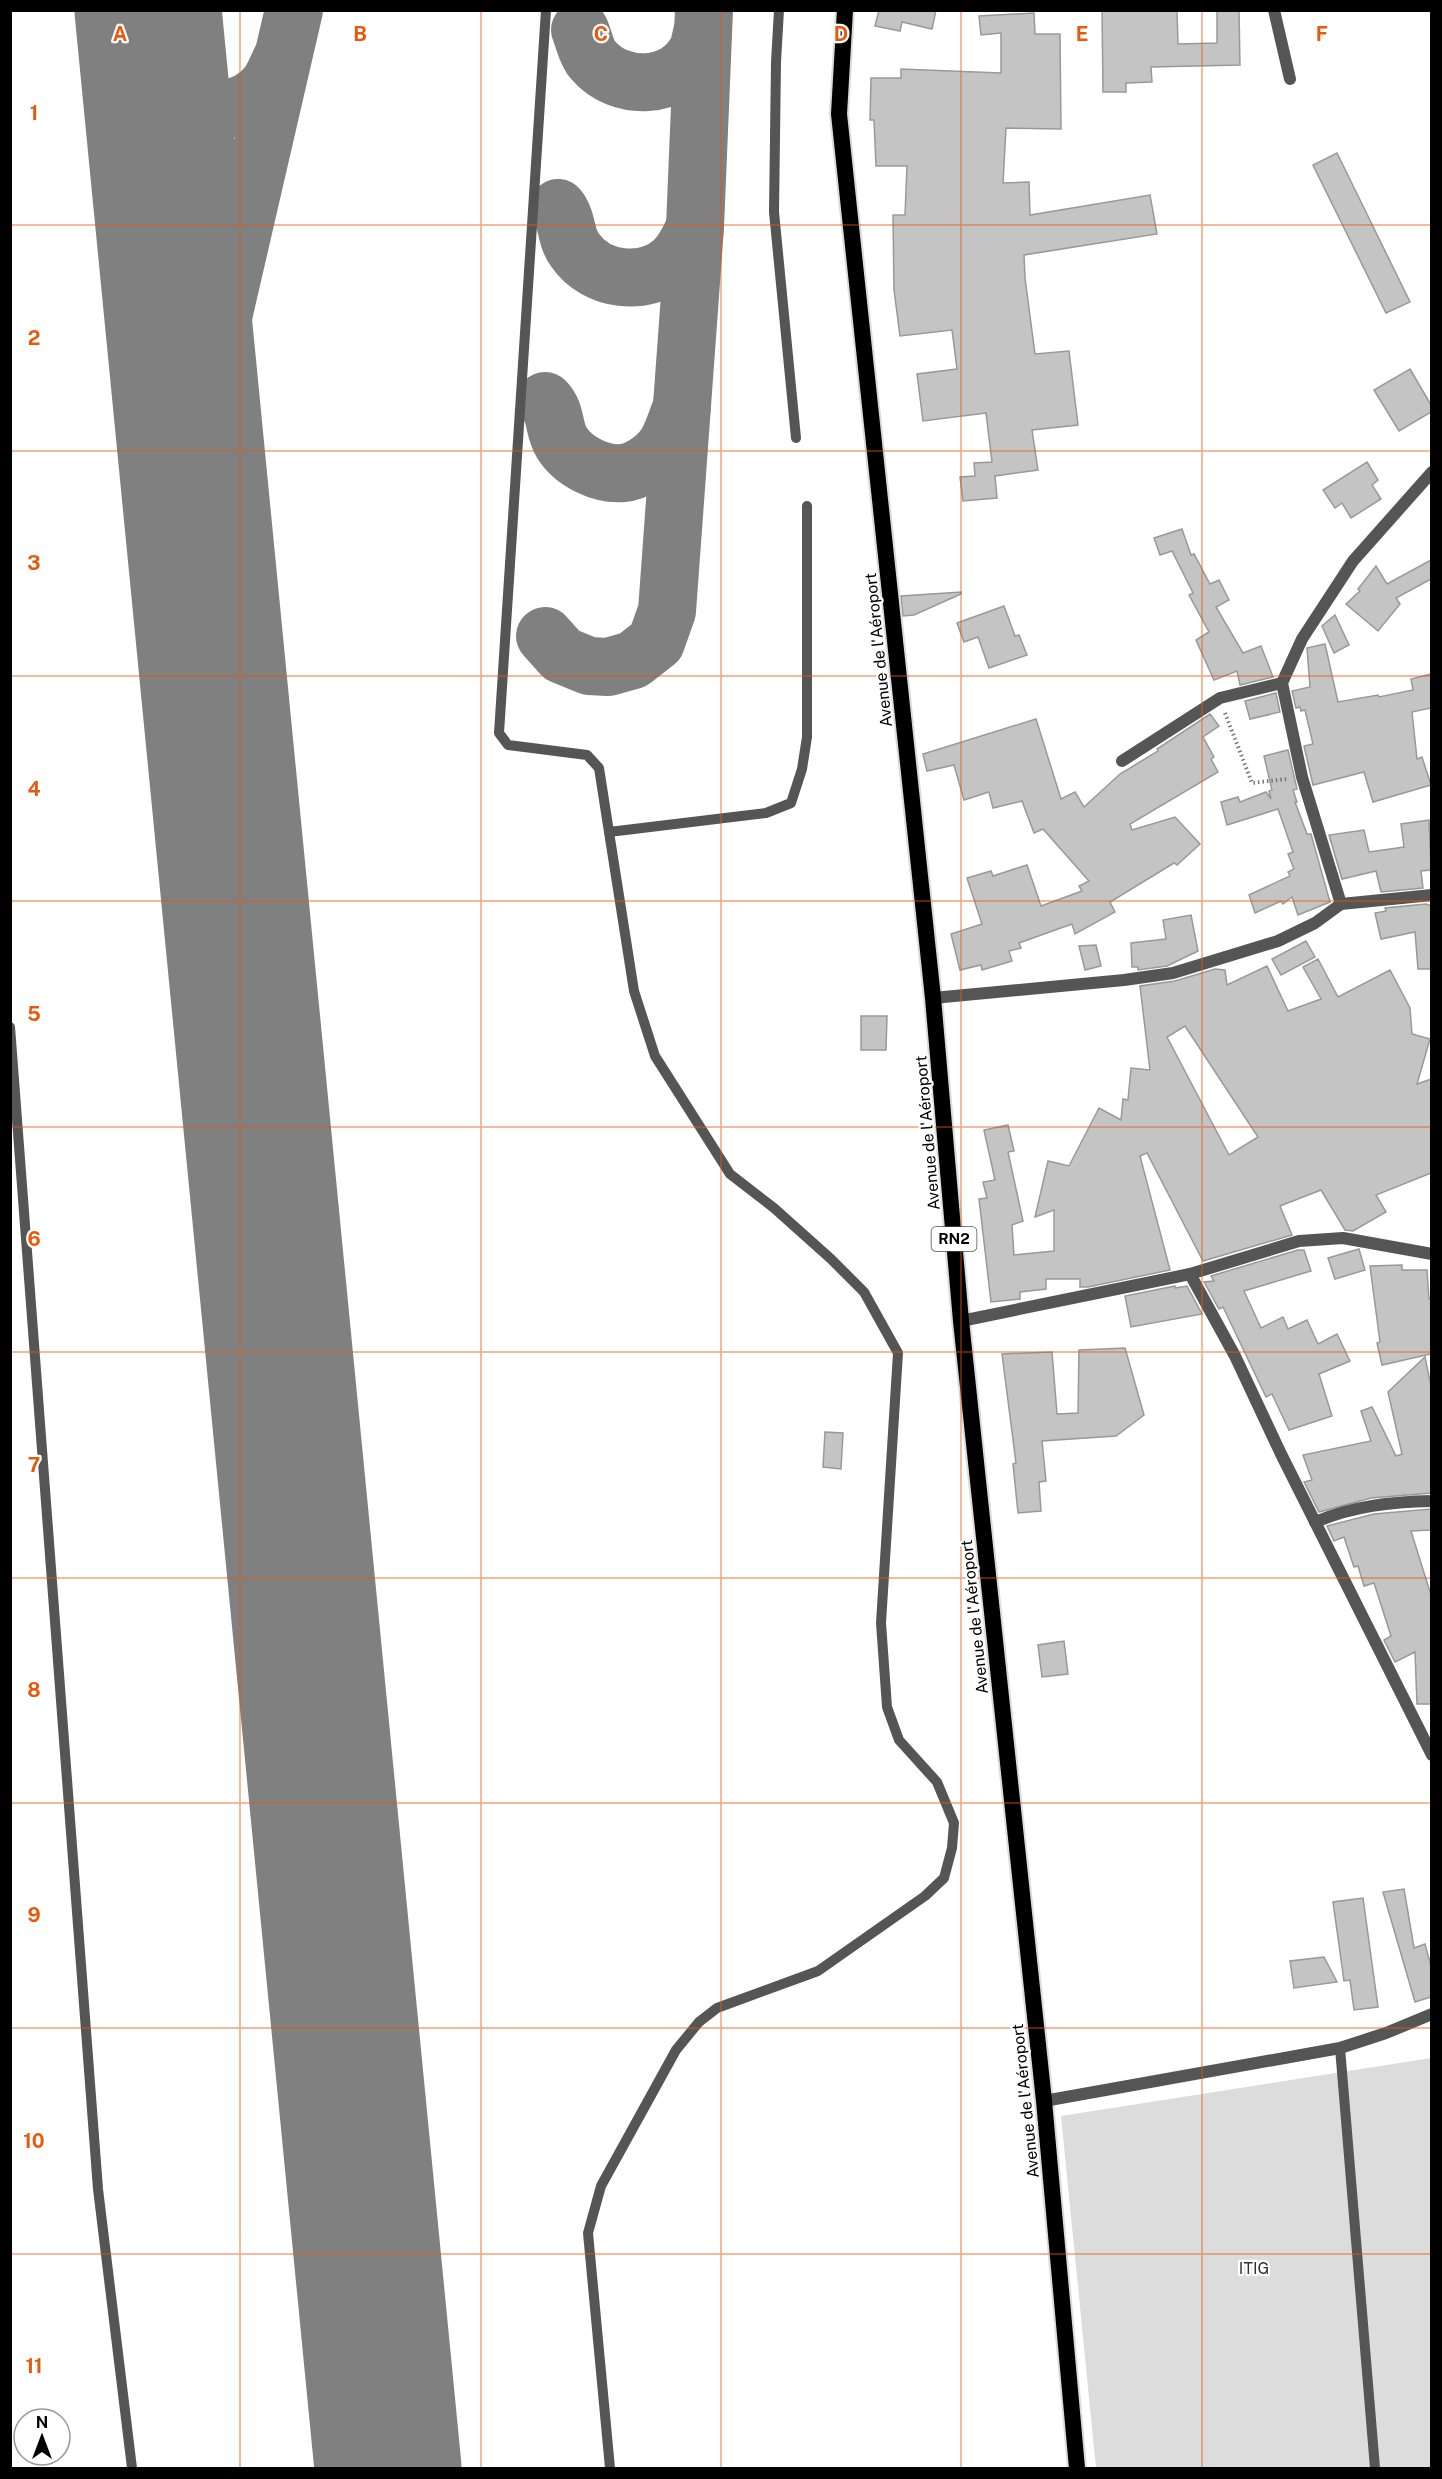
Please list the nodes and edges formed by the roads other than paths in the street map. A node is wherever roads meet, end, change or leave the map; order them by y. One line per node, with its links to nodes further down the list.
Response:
1 (546, 10): 11 (lane)
2 (779, 10): 6 (lane)
3 (845, 10): 14 (highway, Avenue de l'Aéroport / RN2)
4 (1274, 10): 5 (street)
5 (1290, 79)
6 (796, 438)
7 (1431, 472): 9 (street)
8 (807, 506): 11 (lane)
9 (1282, 683): 10 (street); 13 (street)
10 (1122, 761)
11 (609, 832): 26 (lane)
12 (1431, 895): 13 (street)
13 (1341, 904): 14 (street)
14 (933, 998): 18 (highway, Avenue de l'Aéroport / RN2)
15 (10, 1027): 25 (lane)
16 (1431, 1254): 17 (street)
17 (1190, 1274): 18 (street); 20 (street)
18 (961, 1321): 24 (highway, Avenue de l'Aéroport / RN2)
19 (1431, 1501): 20 (street)
20 (1315, 1522): 21 (street)
21 (1431, 1755)
22 (1431, 2014): 23 (street)
23 (1340, 2048): 24 (street); 28 (lane)
24 (1044, 2101): 27 (highway, Avenue de l'Aéroport / RN2)
25 (132, 2469)
26 (610, 2469)
27 (1077, 2469)
28 (1376, 2469)

